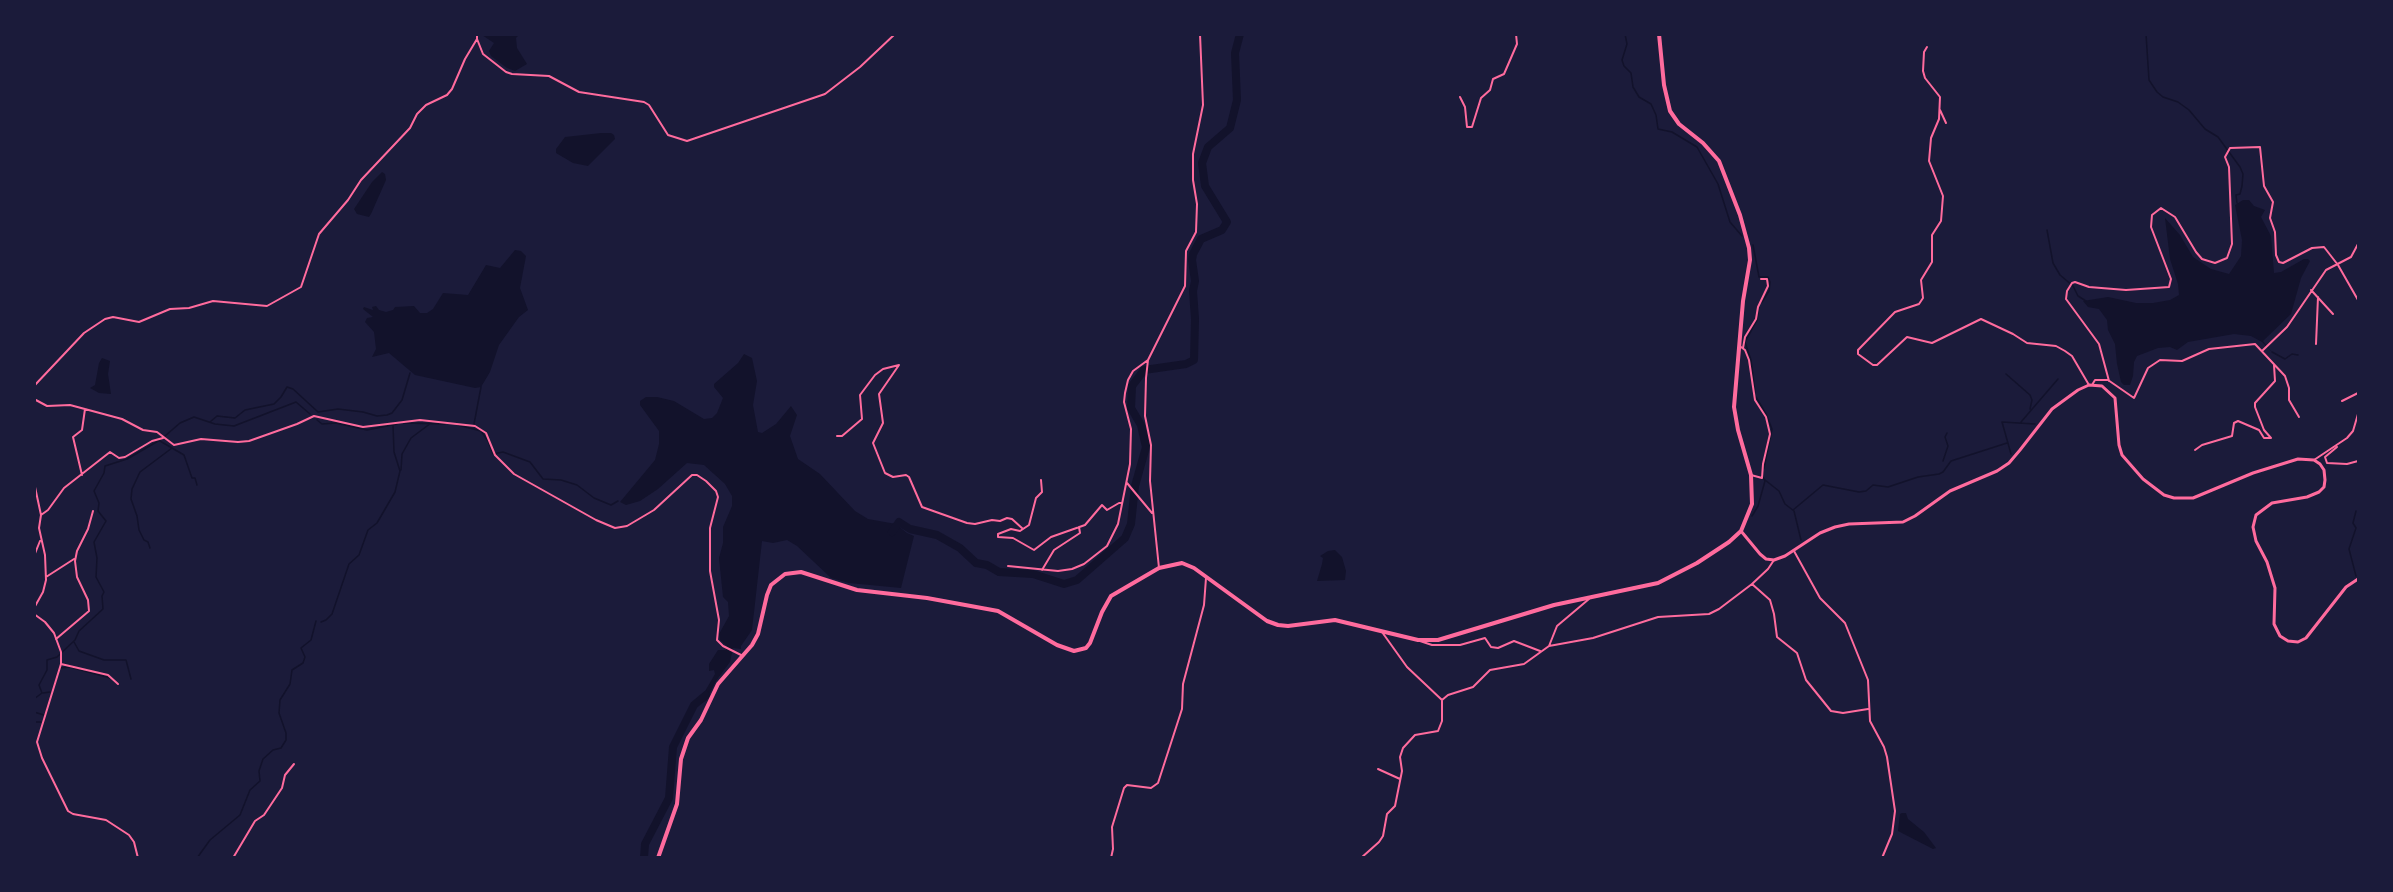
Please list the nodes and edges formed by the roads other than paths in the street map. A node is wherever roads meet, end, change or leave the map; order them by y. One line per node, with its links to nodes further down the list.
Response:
1 (477, 34): 6 (street)
2 (895, 34): 6 (street)
3 (1200, 34): 21 (street)
4 (1516, 34): 8 (street)
5 (1659, 34): 19 (main road)
6 (477, 39): 25 (street)
7 (1928, 47): 9 (street)
8 (1460, 97)
9 (1940, 109): 10 (street); 24 (street)
10 (1946, 123)
11 (2358, 244): 12 (street)
12 (2338, 265): 14 (street); 16 (street); 23 (street)
13 (1761, 279): 19 (street)
14 (2311, 289): 15 (street); 20 (street)
15 (2318, 297): 17 (street); 18 (street)
16 (2358, 300)
17 (2333, 315)
18 (2316, 344)
19 (1741, 347): 40 (main road); 40 (street)
20 (2262, 351): 22 (street); 23 (street)
21 (1148, 360): 42 (street); 45 (street)
22 (2274, 365): 31 (street); 35 (street)
23 (2109, 381): 24 (street)
24 (2091, 385): 37 (street); 51 (street)
25 (34, 386)
26 (2358, 393): 28 (street)
27 (34, 399): 29 (street)
28 (2342, 401)
29 (85, 409): 33 (street); 39 (street)
30 (2358, 414): 34 (street)
31 (2299, 417)
32 (837, 436): 48 (street)
33 (163, 438): 39 (street); 70 (street)
34 (2337, 447): 37 (street); 38 (street)
35 (2195, 450)
36 (34, 455): 46 (street)
37 (2314, 460): 60 (street)
38 (2358, 461)
39 (82, 475): 46 (street)
40 (1751, 475): 49 (main road)
41 (1041, 480): 48 (street)
42 (1127, 483): 43 (street); 45 (street)
43 (1122, 503): 47 (street); 57 (street)
44 (93, 511): 53 (street)
45 (1153, 514): 56 (street)
46 (41, 515): 50 (street)
47 (1079, 527): 48 (street); 57 (street)
48 (1023, 529)
49 (1741, 531): 54 (street); 62 (main road)
50 (40, 538): 52 (street); 59 (street)
51 (1794, 550): 54 (street); 74 (street)
52 (34, 556)
53 (75, 558): 59 (street); 66 (street)
54 (1773, 560): 61 (street)
55 (1008, 566): 57 (street)
56 (1159, 568): 58 (main road); 70 (main road)
57 (1042, 570)
58 (1206, 575): 65 (main road); 81 (street)
59 (46, 577): 63 (street)
60 (2358, 579)
61 (1752, 584): 68 (street); 74 (street)
62 (1591, 598): 67 (main road); 68 (street)
63 (34, 608)
64 (34, 614): 66 (street)
65 (1381, 631): 67 (main road); 73 (street)
66 (56, 639): 71 (street)
67 (1418, 640): 69 (street)
68 (1549, 646): 69 (street)
69 (1540, 651): 73 (street)
70 (743, 656): 80 (main road)
71 (61, 664): 72 (street); 78 (street)
72 (118, 684)
73 (1442, 700): 77 (street)
74 (1868, 709): 83 (street)
75 (294, 764): 79 (street)
76 (1378, 770): 77 (street)
77 (1400, 779): 82 (street)
78 (138, 858)
79 (233, 858)
80 (658, 858)
81 (1111, 858)
82 (1361, 858)
83 (1882, 858)

